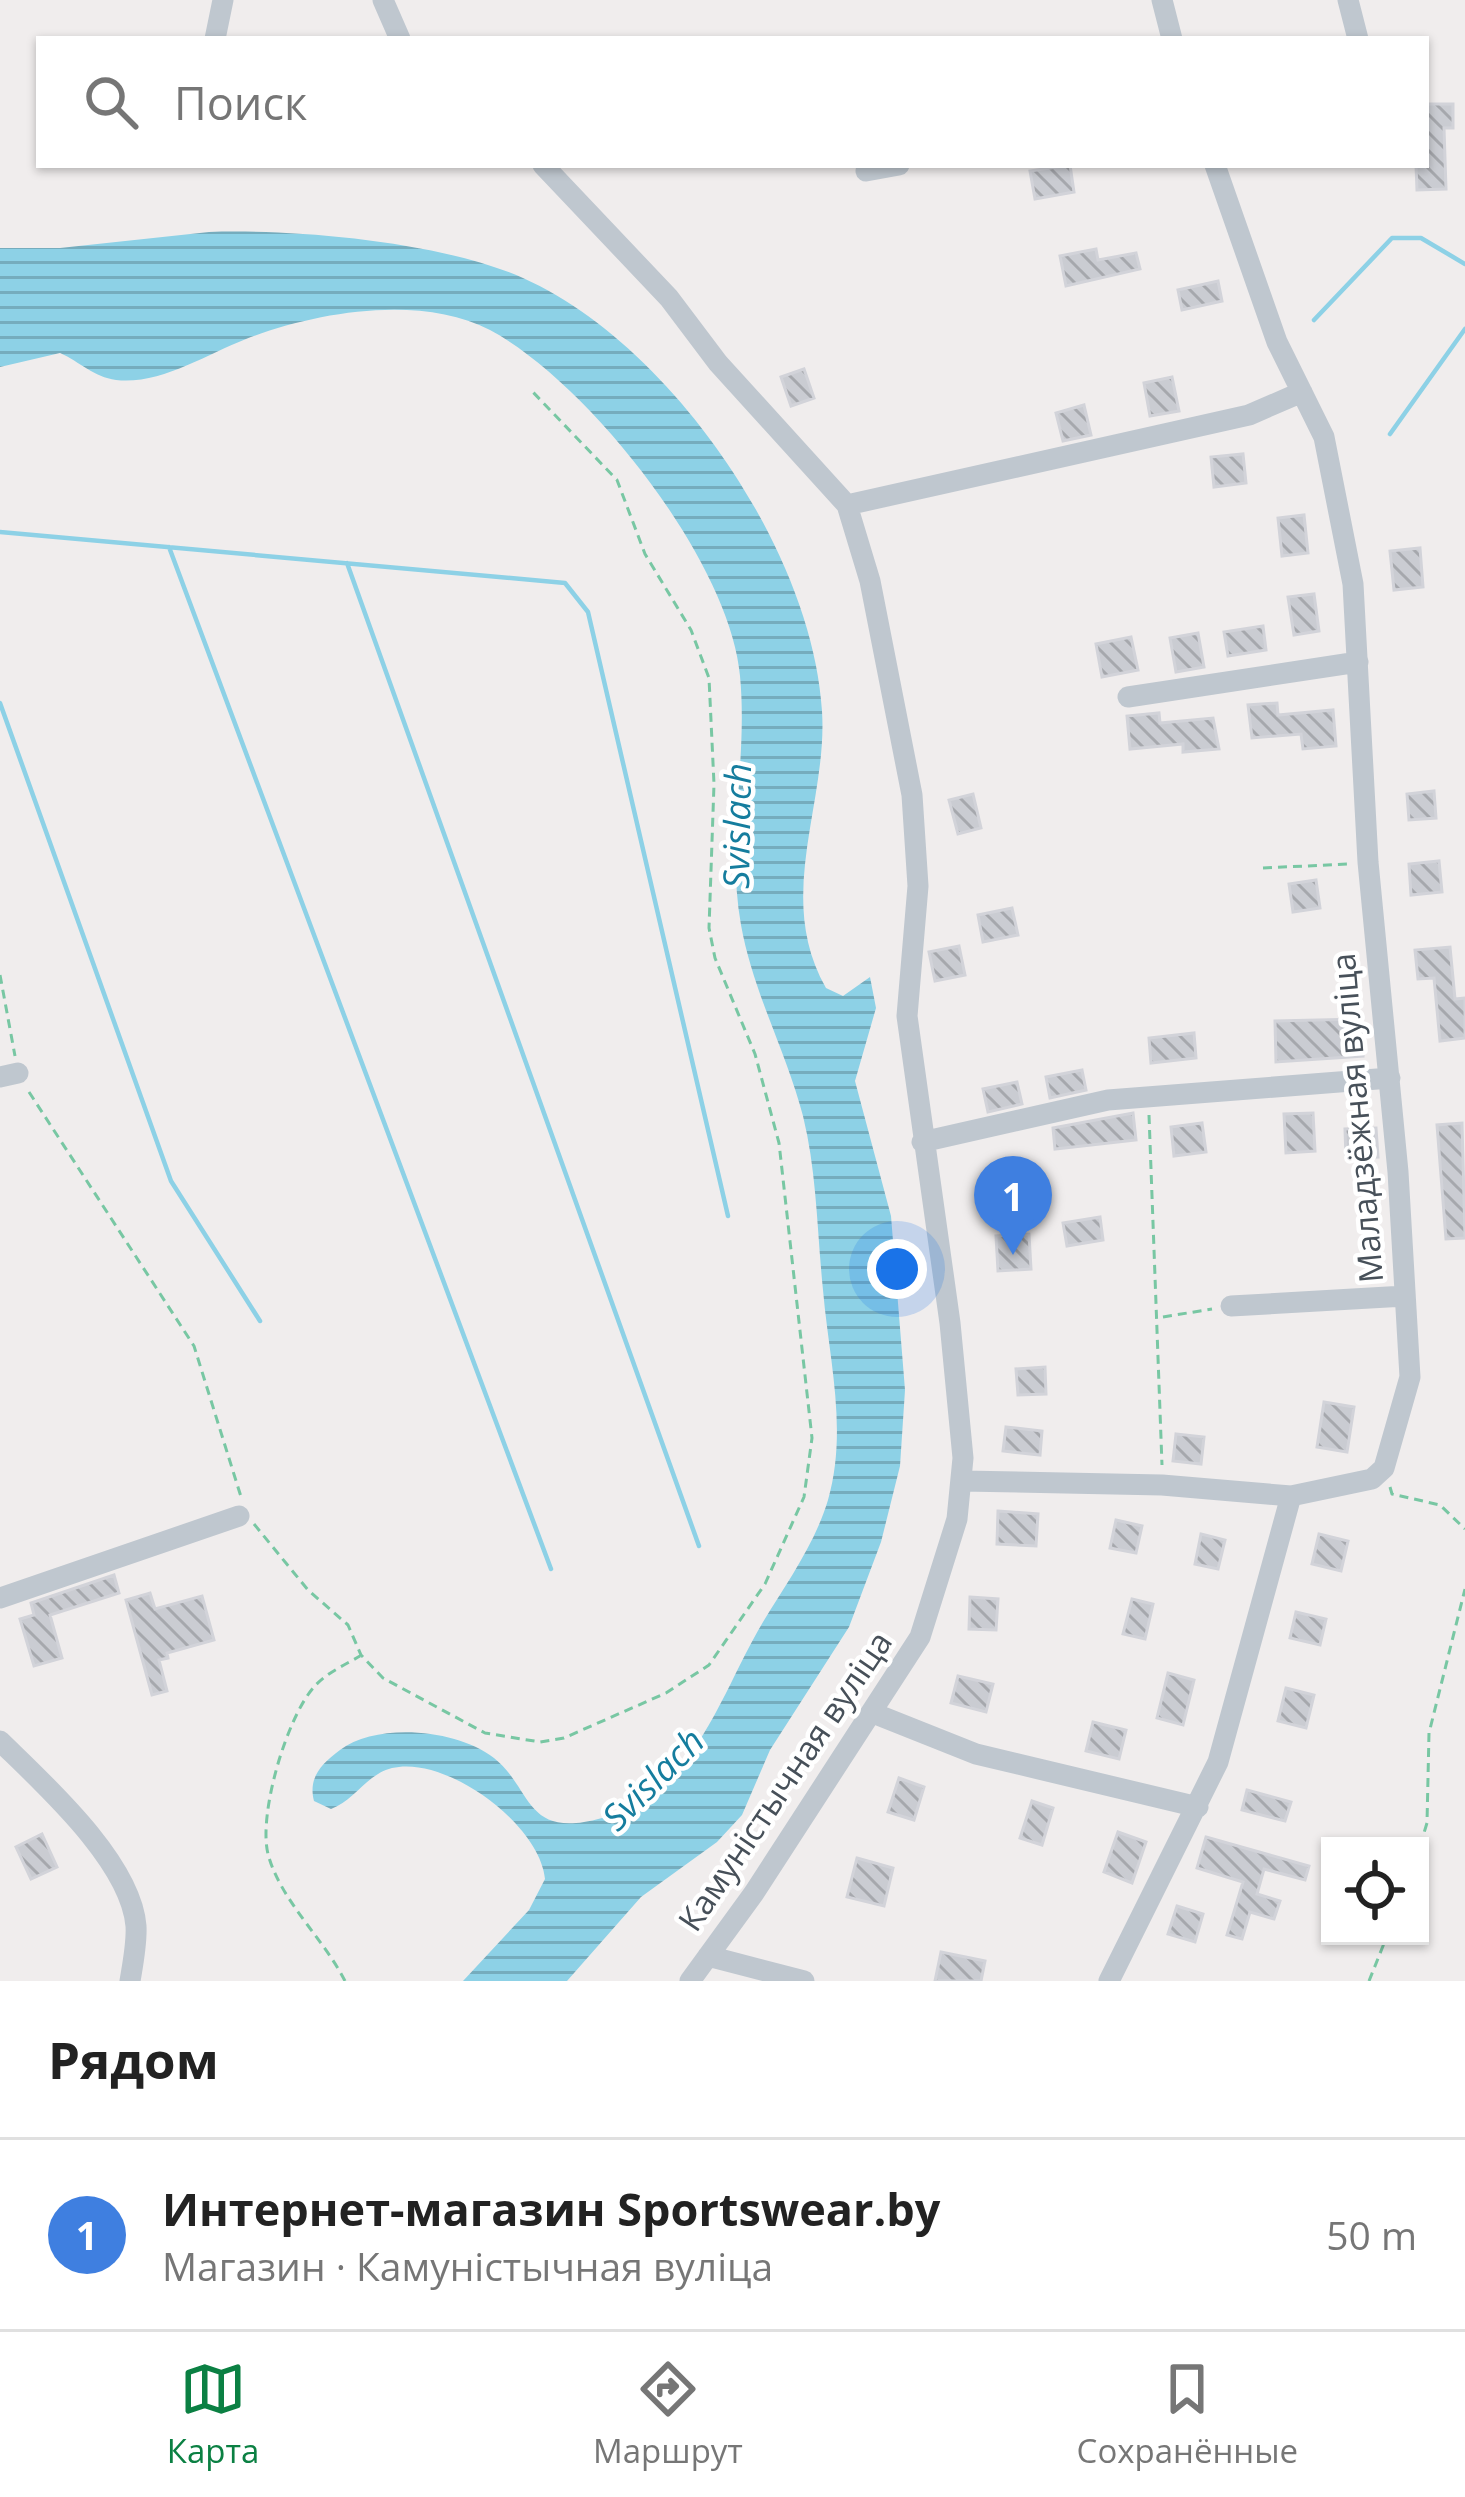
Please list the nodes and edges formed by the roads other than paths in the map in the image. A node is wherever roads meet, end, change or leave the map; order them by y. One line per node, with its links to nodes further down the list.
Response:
1 (223, 0): 5 (street)
2 (382, 0): 6 (street)
3 (1162, 0): 7 (street)
4 (1348, 0): 8 (street)
5 (216, 36)
6 (399, 36)
7 (1171, 36)
8 (1357, 36)
9 (546, 168): 14 (street, Камуністычная вуліца)
10 (882, 168): 12 (street)
11 (1216, 168): 13 (street, Маладзёжная вуліца)
12 (866, 171)
13 (1302, 392): 14 (street); 15 (street, Маладзёжная вуліца)
14 (847, 505): 18 (street, Камуністычная вуліца)
15 (1358, 662): 16 (street); 17 (street, Маладзёжная вуліца)
16 (1128, 697)
17 (1390, 1078): 18 (street); 19 (street, Маладзёжная вуліца)
18 (922, 1142): 21 (street, Камуністычная вуліца)
19 (1406, 1296): 20 (street); 22 (street, Маладзёжная вуліца)
20 (1231, 1306)
21 (962, 1481): 22 (street); 25 (street, Камуністычная вуліца)
22 (1291, 1496): 27 (street)
23 (239, 1516): 24 (street)
24 (0, 1598)
25 (873, 1713): 27 (street); 28 (street, Камуністычная вуліца)
26 (0, 1741): 29 (street)
27 (1198, 1807): 32 (street)
28 (708, 1956): 30 (street, Камуністычная вуліца); 31 (street)
29 (130, 1981)
30 (690, 1981)
31 (804, 1981)
32 (1109, 1981)

